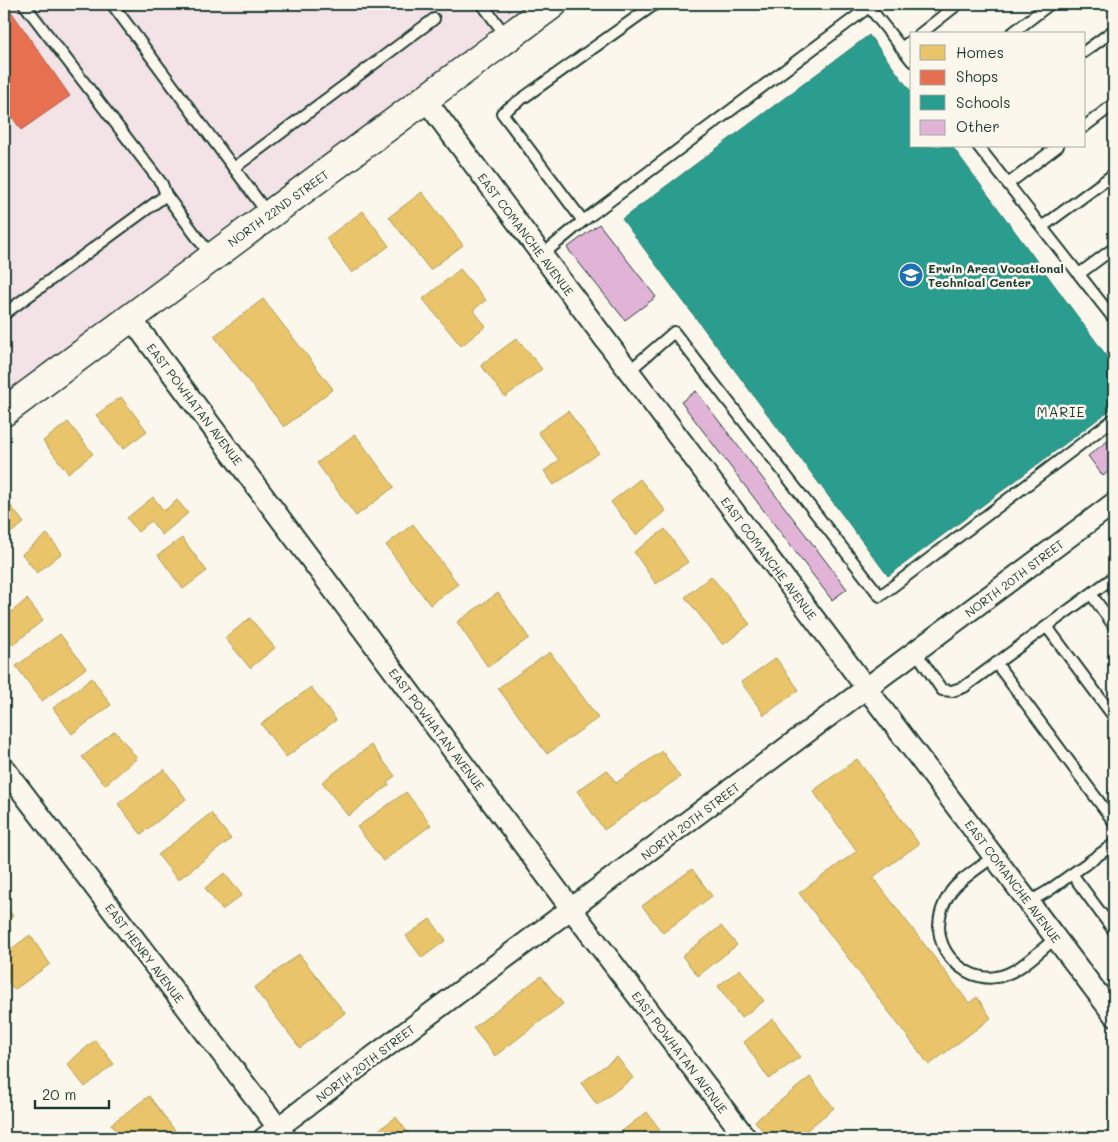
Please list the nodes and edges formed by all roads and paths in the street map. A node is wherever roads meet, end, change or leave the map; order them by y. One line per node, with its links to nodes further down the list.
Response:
1 (24, 4): 26 (lane)
2 (112, 4): 23 (lane)
3 (482, 4): 13 (lane)
4 (553, 4): 13 (street, NORTH 22ND STREET)
5 (655, 4): 28 (lane)
6 (958, 4): 11 (lane)
7 (1050, 4): 12 (lane)
8 (868, 5): 15 (lane); 28 (lane)
9 (434, 19): 23 (lane)
10 (1114, 30): 16 (lane)
11 (923, 32)
12 (1014, 32)
13 (508, 38): 18 (street, NORTH 22ND STREET)
14 (910, 41): 15 (lane)
15 (901, 48): 17 (lane)
16 (1086, 51)
17 (910, 59)
18 (425, 99): 27 (street, NORTH 22ND STREET); 31 (street, EAST COMANCHE AVENUE)
19 (1114, 104): 20 (lane)
20 (1086, 125)
21 (980, 148): 25 (lane)
22 (1055, 148): 25 (lane)
23 (234, 168): 27 (lane)
24 (1114, 174): 29 (lane)
25 (1008, 184): 29 (lane)
26 (166, 195): 32 (lane); 34 (lane)
27 (269, 215): 32 (street, NORTH 22ND STREET)
28 (583, 221): 31 (lane)
29 (1042, 227): 33 (lane)
30 (1114, 248): 33 (lane)
31 (542, 255): 37 (street, EAST COMANCHE AVENUE)
32 (211, 257): 35 (street, NORTH 22ND STREET)
33 (1079, 274): 36 (lane)
34 (4, 314)
35 (130, 318): 38 (street, NORTH 22ND STREET); 55 (street, EAST POWHATAN AVENUE)
36 (1114, 319)
37 (629, 371): 39 (lane); 47 (street, EAST COMANCHE AVENUE)
38 (4, 412)
39 (1114, 419)
40 (1112, 510): 45 (street, NORTH 20TH STREET)
41 (1114, 577): 42 (lane)
42 (1091, 594): 43 (lane); 44 (lane)
43 (1114, 626)
44 (1046, 627): 46 (lane); 48 (lane)
45 (916, 652): 46 (lane); 47 (street, NORTH 20TH STREET)
46 (996, 663): 50 (lane)
47 (867, 689): 52 (street, EAST COMANCHE AVENUE); 55 (street, NORTH 20TH STREET)
48 (1114, 717)
49 (4, 768): 59 (street, EAST HENRY AVENUE)
50 (1114, 822)
51 (1114, 844): 53 (lane)
52 (994, 856): 54 (street, EAST COMANCHE AVENUE); 57 (lane)
53 (1072, 874): 54 (lane); 56 (lane)
54 (1029, 902): 57 (street, EAST COMANCHE AVENUE)
55 (572, 910): 59 (street, NORTH 20TH STREET); 60 (street, EAST POWHATAN AVENUE)
56 (1114, 931)
57 (1056, 938): 58 (street, EAST COMANCHE AVENUE)
58 (1114, 1015)
59 (276, 1135)
60 (746, 1138)

